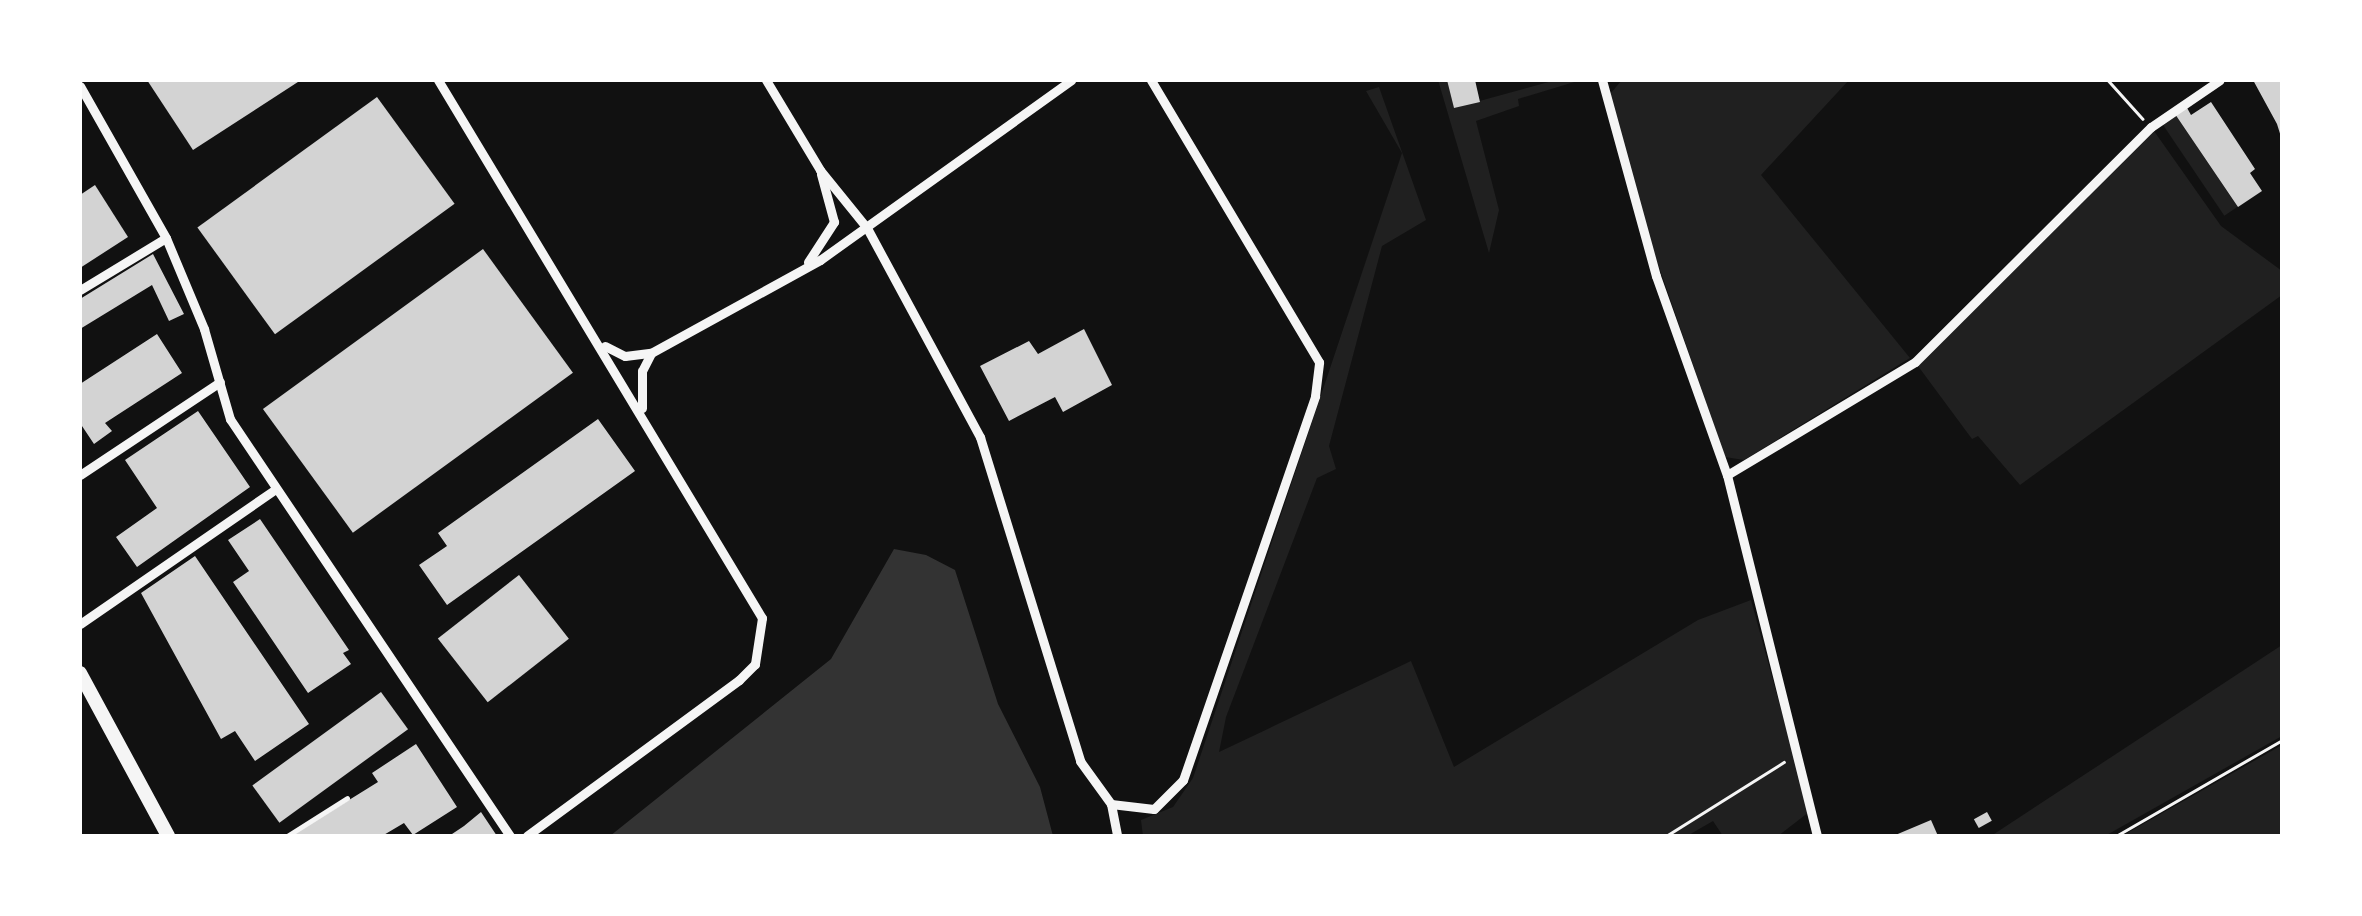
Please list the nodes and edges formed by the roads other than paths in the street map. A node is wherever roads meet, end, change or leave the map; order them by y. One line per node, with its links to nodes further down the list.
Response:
1 (438, 80): 13 (street)
2 (766, 80): 8 (street)
3 (1071, 80): 9 (street)
4 (1151, 80): 23 (street)
5 (1602, 80): 17 (street)
6 (2220, 80): 17 (street)
7 (80, 86): 10 (street)
8 (820, 170): 9 (street); 11 (street)
9 (868, 228): 11 (street); 23 (street)
10 (166, 238): 12 (street); 15 (street)
11 (802, 268): 14 (street)
12 (80, 290)
13 (596, 337): 14 (street); 16 (street)
14 (651, 353): 16 (street)
15 (220, 382): 18 (street); 19 (street)
16 (643, 416): 27 (street)
17 (1727, 475): 29 (street)
18 (80, 476)
19 (273, 491): 20 (street); 26 (street)
20 (80, 624)
21 (80, 674): 24 (main road)
22 (348, 798): 25 (lane)
23 (1111, 804): 28 (street)
24 (168, 836)
25 (287, 836)
26 (510, 836)
27 (527, 836)
28 (1117, 836)
29 (1817, 836)

